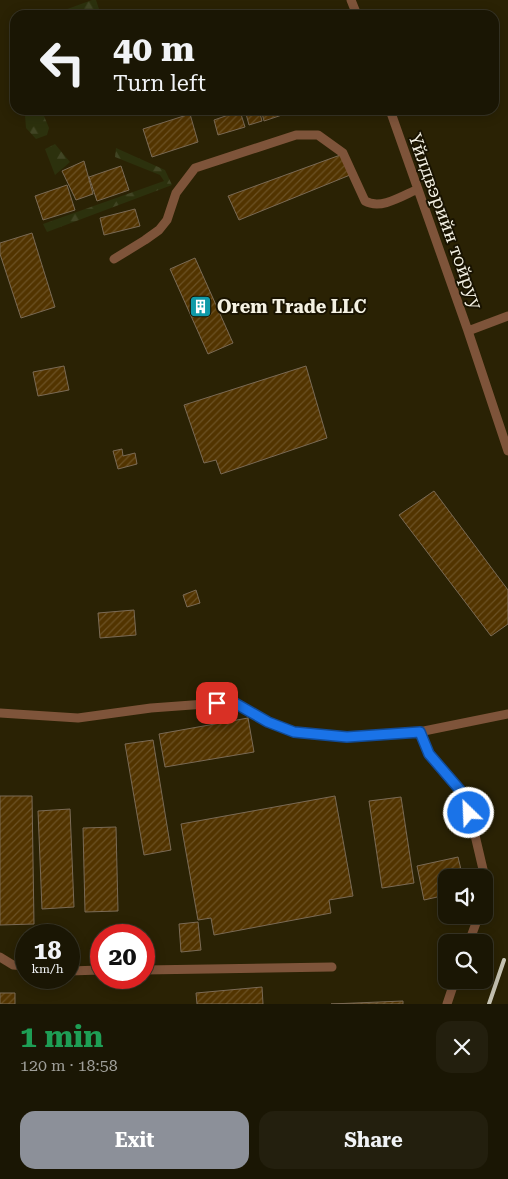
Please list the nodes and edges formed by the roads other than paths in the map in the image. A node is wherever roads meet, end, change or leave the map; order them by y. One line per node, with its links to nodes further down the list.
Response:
1 (392, 115): 2 (lane, Үйлдвэрийн тойруу)
2 (418, 189): 3 (lane); 5 (lane, Үйлдвэрийн тойруу)
3 (114, 260)
4 (508, 316): 5 (lane, Үйлдвэрийн тойруу)
5 (468, 331): 6 (lane)
6 (508, 451)
7 (0, 713): 9 (lane)
8 (508, 714): 9 (lane)
9 (420, 732): 10 (lane)
10 (483, 869)
11 (0, 957): 12 (lane)
12 (15, 965)
13 (332, 967): 14 (lane)
14 (155, 970)
15 (452, 989): 16 (lane)
16 (447, 1004)

